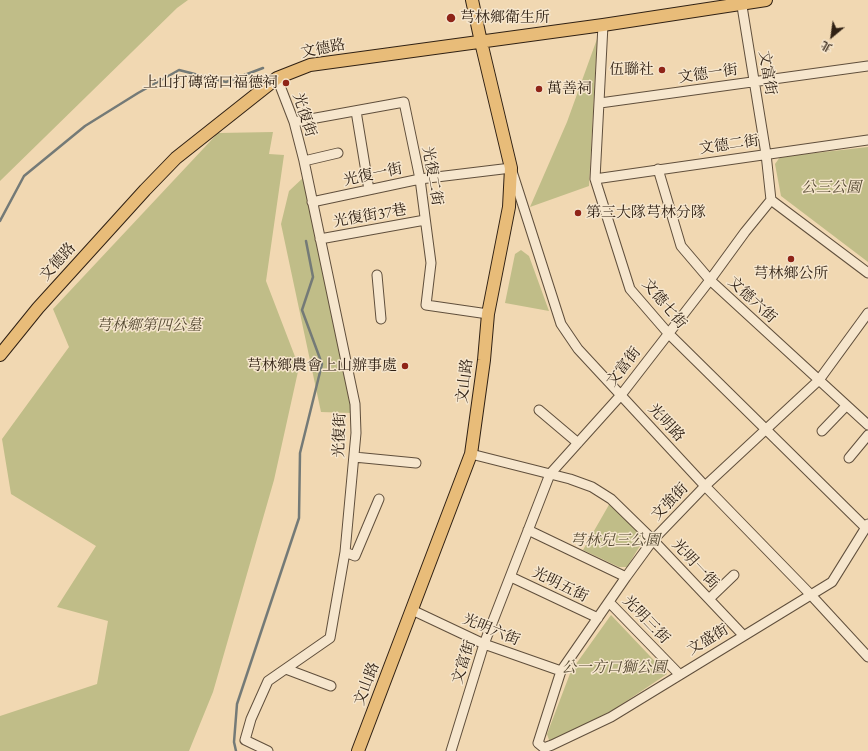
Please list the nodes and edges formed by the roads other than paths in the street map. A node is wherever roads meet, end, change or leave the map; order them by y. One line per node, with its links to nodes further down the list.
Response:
1 (472, 0): 5 (main road, 文山路)
2 (766, 0): 3 (main road, 文德路)
3 (741, 2): 4 (main road, 文德路); 8 (street, 文富街)
4 (603, 25): 5 (main road, 文德路); 9 (street, 文德七街)
5 (481, 42): 7 (main road, 文德路); 16 (main road, 文山路)
6 (868, 66): 8 (street, 文德一街)
7 (277, 78): 11 (street, 光復街); 34 (main road, 文德路)
8 (754, 81): 9 (street, 文德一街); 14 (street, 文富街)
9 (600, 103): 19 (street, 文德七街)
10 (356, 111): 11 (street, 光復二街); 18 (street, 光復二街); 20 (street)
11 (294, 122): 15 (street, 光復街)
12 (868, 140): 14 (street, 文德二街)
13 (338, 153): 15 (street)
14 (766, 154): 17 (street, 文德二街); 21 (street, 文富街)
15 (304, 161): 22 (street, 光復街)
16 (511, 168): 18 (street, 光復一街); 28 (main road, 文山路); 36 (street, 光明路)
17 (658, 169): 19 (street, 文德二街); 27 (street, 文德六街)
18 (420, 179): 20 (street, 光復一街); 23 (street, 光復二街)
19 (595, 179): 33 (street, 文德七街)
20 (369, 190): 22 (street, 光復一街)
21 (771, 200): 25 (street); 27 (street, 文富街)
22 (312, 202): 24 (street, 光復街)
23 (425, 220): 24 (street, 光復街37巷); 28 (street, 光復二街)
24 (320, 239): 45 (street, 光復街)
25 (868, 273)
26 (377, 275): 30 (street)
27 (710, 280): 33 (street, 文富街); 35 (street, 文德六街)
28 (488, 314): 44 (main road, 文山路)
29 (868, 314): 31 (street, 文強街)
30 (381, 319)
31 (860, 324): 32 (street); 35 (street, 文強街)
32 (868, 330)
33 (668, 333): 36 (street, 文富街); 40 (street, 文德七街)
34 (0, 356)
35 (819, 380): 37 (street, 文德六街); 40 (street, 文強街)
36 (621, 395): 43 (street, 文富街); 49 (street, 光明路)
37 (846, 406): 39 (street, 文德六街); 41 (street)
38 (539, 410): 43 (street)
39 (868, 425)
40 (766, 428): 49 (street, 文強街); 51 (street, 文德七街)
41 (822, 431)
42 (868, 435): 46 (street)
43 (578, 443): 48 (street, 文富街)
44 (471, 454): 48 (street, 光明一街); 61 (main road, 文山路)
45 (354, 457): 47 (street); 54 (street, 光復街)
46 (849, 458)
47 (416, 463)
48 (550, 474): 52 (street, 文富街); 53 (street, 光明一街)
49 (705, 486): 53 (street, 文強街); 58 (street, 光明路)
50 (379, 499): 54 (street)
51 (867, 526): 58 (street, 文盛街)
52 (528, 530): 56 (street, 文富街); 57 (street)
53 (653, 540): 57 (street, 文強街); 59 (street, 光明一街)
54 (345, 552): 66 (street, 光復街)
55 (734, 575): 59 (street)
56 (511, 577): 62 (street, 光明五街); 64 (street, 文富街)
57 (626, 577): 60 (street, 文強街)
58 (811, 595): 63 (street, 文盛街); 65 (street, 光明路)
59 (708, 599): 63 (street, 光明一街)
60 (609, 602): 62 (street, 文強街); 68 (street, 光明三街)
61 (412, 610): 64 (street, 光明六街); 72 (main road, 文山路)
62 (598, 618): 67 (street, 文強街)
63 (743, 635): 68 (street, 文盛街)
64 (484, 644): 67 (street, 光明六街); 73 (street, 文富街)
65 (868, 657)
66 (286, 669): 69 (street); 71 (street, 光復街)
67 (561, 671): 70 (street, 文強街)
68 (679, 674): 70 (street, 文盛街)
69 (330, 686)
70 (538, 744)
71 (268, 751)
72 (358, 751)
73 (451, 751)

